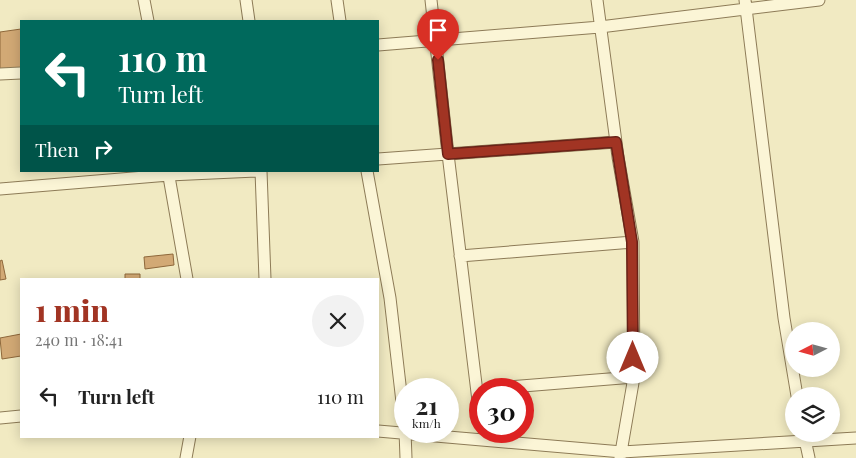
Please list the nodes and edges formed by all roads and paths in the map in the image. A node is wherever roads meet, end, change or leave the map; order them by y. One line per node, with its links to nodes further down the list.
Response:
1 (144, 0): 8 (street)
2 (246, 0): 9 (street)
3 (337, 0): 10 (street)
4 (431, 0): 12 (street)
5 (597, 0): 11 (street)
6 (819, 0): 7 (street)
7 (745, 5): 11 (street); 32 (street)
8 (148, 20)
9 (249, 20)
10 (340, 20)
11 (600, 27): 12 (street); 16 (street)
12 (436, 41): 13 (street); 17 (street)
13 (379, 46)
14 (20, 73): 15 (street)
15 (0, 74)
16 (616, 142): 17 (street); 24 (street)
17 (448, 154): 18 (street); 25 (street)
18 (379, 159)
19 (212, 172): 22 (street)
20 (261, 172): 27 (street)
21 (367, 172): 29 (street)
22 (168, 173): 23 (street); 26 (street)
23 (0, 189)
24 (632, 242): 25 (street); 28 (street)
25 (460, 256): 30 (street)
26 (187, 278)
27 (264, 278)
28 (634, 377): 31 (street); 45 (street)
29 (399, 378)
30 (475, 378)
31 (534, 385)
32 (796, 387)
33 (20, 416): 34 (street)
34 (0, 418)
35 (379, 431): 36 (street)
36 (394, 431)
37 (190, 438): 46 (street)
38 (840, 438): 39 (street)
39 (856, 438)
40 (785, 439): 44 (street)
41 (805, 442): 48 (street)
42 (405, 443): 47 (street)
43 (533, 443): 45 (street)
44 (652, 454): 45 (street)
45 (621, 455)
46 (186, 458)
47 (406, 458)
48 (808, 458)

